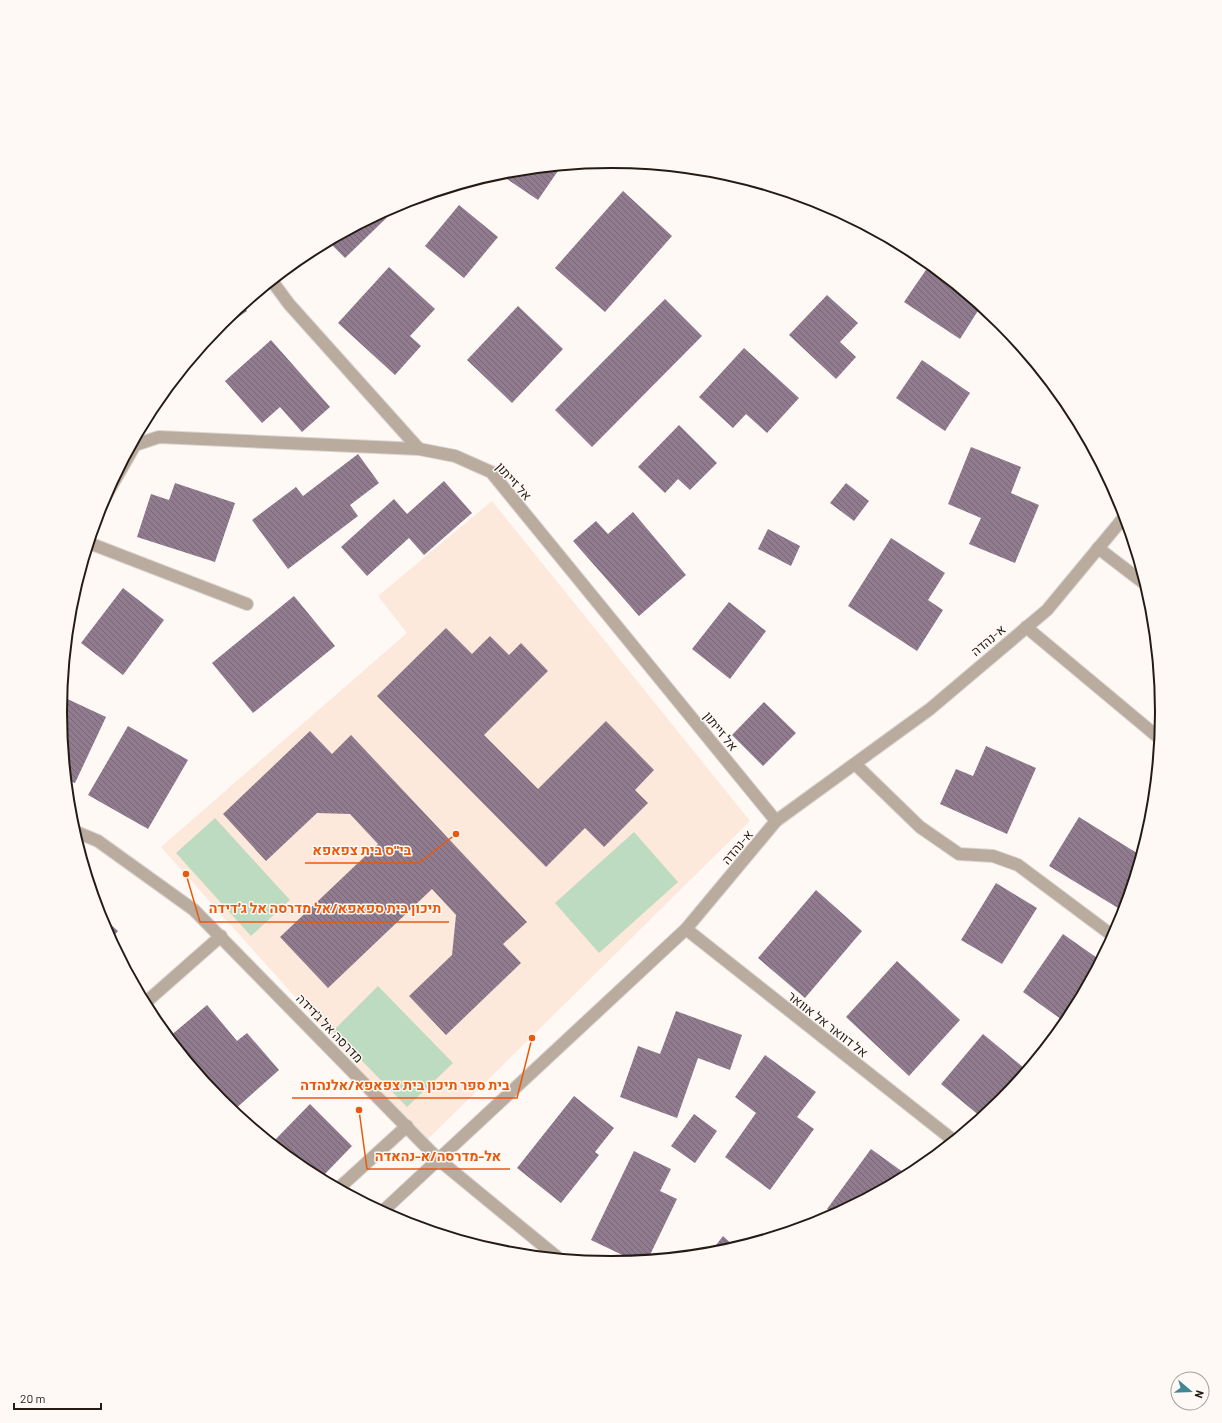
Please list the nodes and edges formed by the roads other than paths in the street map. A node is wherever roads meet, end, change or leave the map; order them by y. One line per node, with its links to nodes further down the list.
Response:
1 (274, 284): 3 (street)
2 (137, 444): 3 (street, אל זייתון)
3 (418, 449): 12 (street, אל זייתון)
4 (1120, 521): 6 (street, א-נהדה)
5 (94, 545): 8 (street)
6 (1098, 548): 7 (street); 9 (street, א-נהדה)
7 (1138, 579)
8 (247, 604)
9 (1026, 627): 10 (street); 11 (street, א-נהדה)
10 (1154, 734)
11 (855, 764): 12 (street, א-נהדה); 15 (street)
12 (776, 821): 14 (street, א-נהדה)
13 (81, 834): 16 (street, מדרסה אל ג'דידה)
14 (686, 929): 19 (street, אל דוואר אל אוואר); 20 (street, א-נהדה)
15 (1108, 932)
16 (221, 936): 17 (street); 18 (street, מדרסה אל ג'דידה)
17 (150, 999)
18 (406, 1126): 20 (street, מדרסה אל ג'דידה); 21 (street)
19 (949, 1137)
20 (439, 1160): 22 (street, א-נהדה); 23 (street, מדרסה אל ג'דידה)
21 (342, 1185)
22 (387, 1207)
23 (551, 1252)

